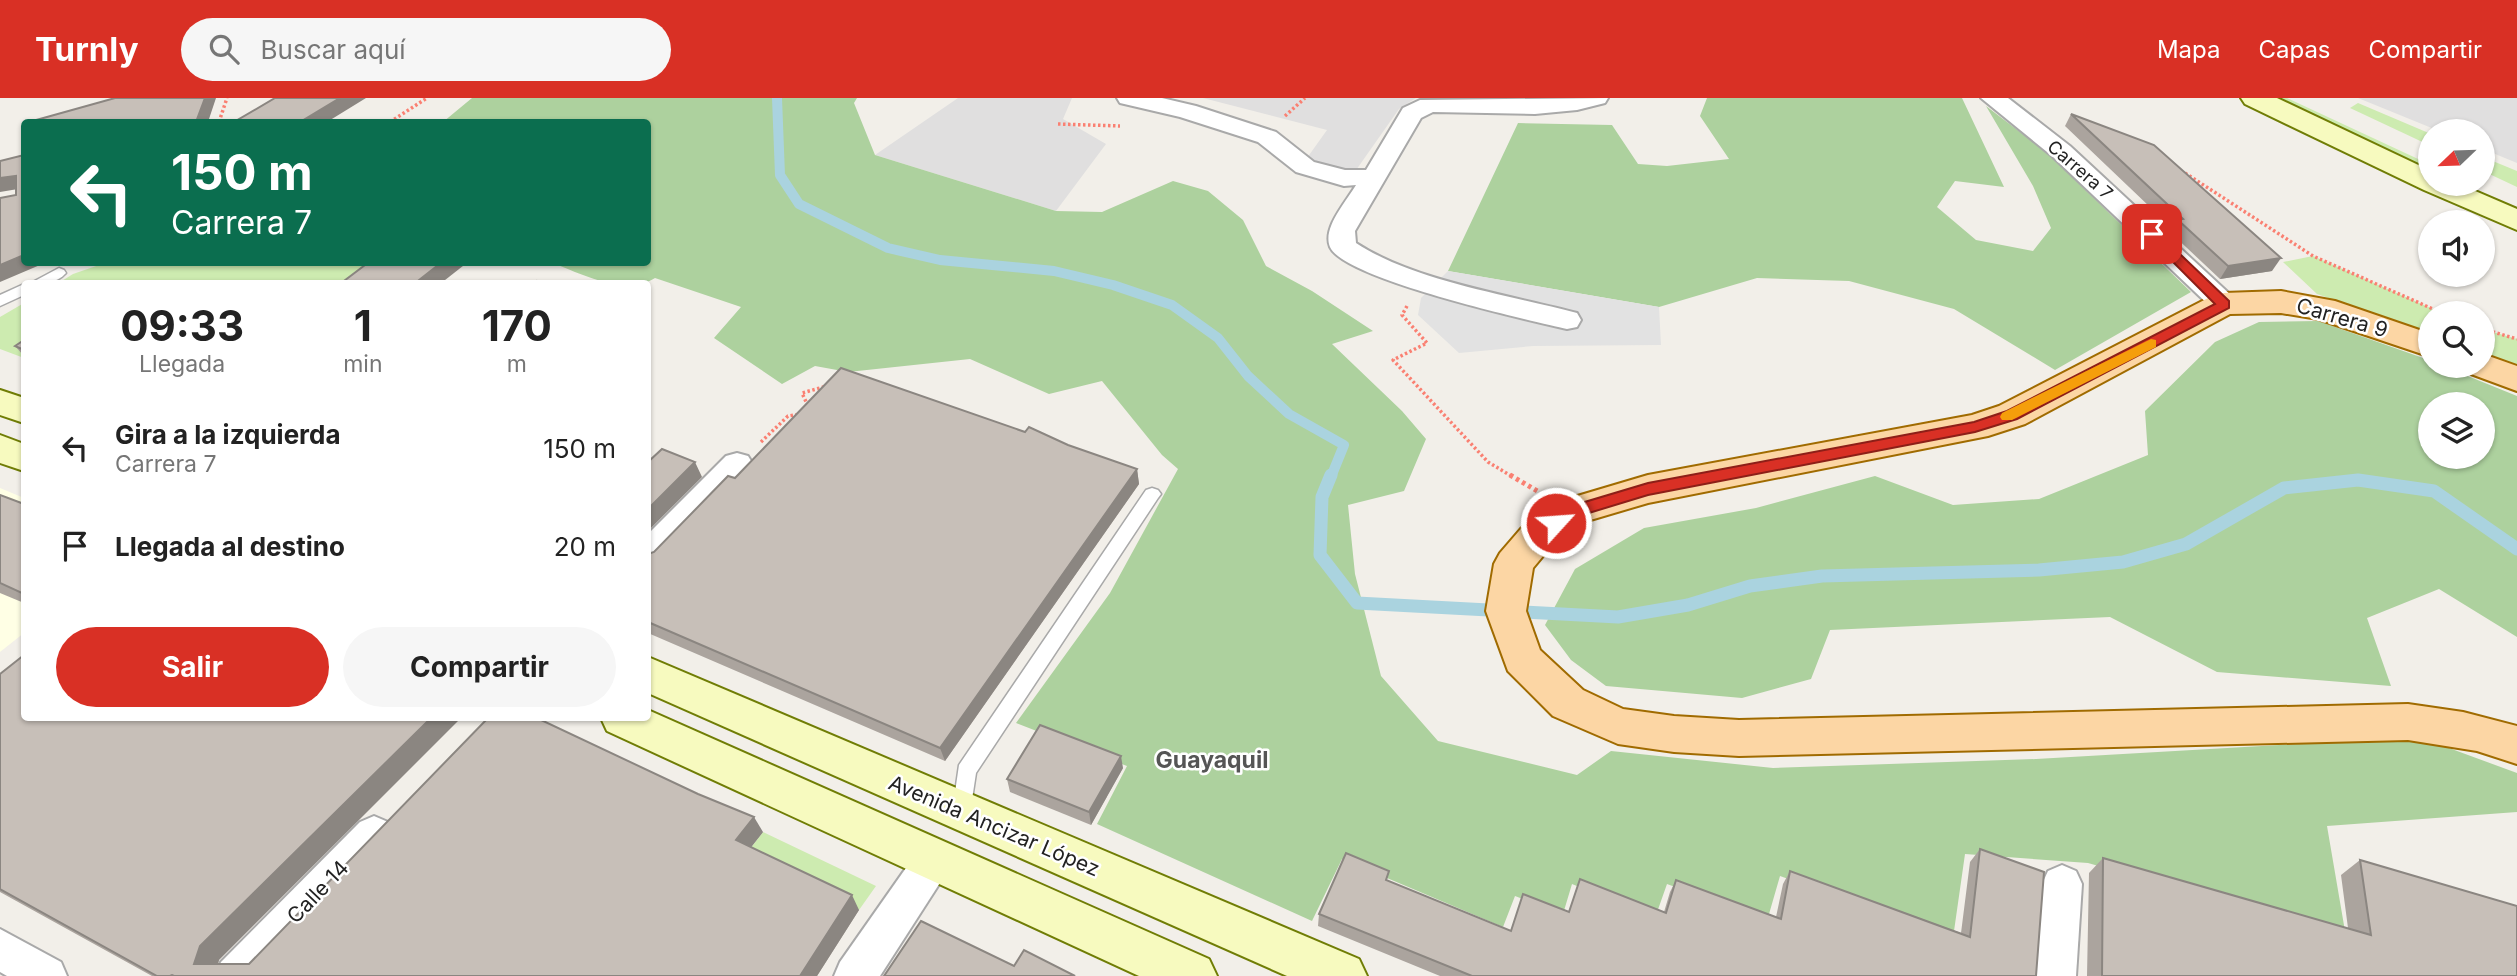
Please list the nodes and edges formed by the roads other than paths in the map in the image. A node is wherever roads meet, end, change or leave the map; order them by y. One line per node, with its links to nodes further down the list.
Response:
1 (1129, 98): 8 (street)
2 (1596, 98): 8 (street)
3 (1993, 98): 17 (street, Carrera 7)
4 (2255, 98): 7 (main road)
5 (2307, 98): 6 (main road)
6 (2418, 150)
7 (2418, 176)
8 (1376, 177): 18 (street)
9 (2496, 187): 11 (main road)
10 (2462, 196): 12 (main road)
11 (2517, 197)
12 (2517, 221)
13 (59, 273): 14 (lane)
14 (44, 280)
15 (21, 290): 16 (lane)
16 (0, 301)
17 (2224, 304): 19 (main road, Carrera 9); 31 (main road, Carrera 9)
18 (1567, 320)
19 (2418, 342)
20 (2495, 371): 21 (main road)
21 (2517, 379)
22 (0, 402): 23 (main road)
23 (21, 410)
24 (0, 448): 25 (main road)
25 (21, 457)
26 (737, 464): 28 (street)
27 (1152, 494): 33 (lane)
28 (651, 552)
29 (651, 675): 33 (main road, Avenida Ancizar López)
30 (629, 721): 34 (main road)
31 (2517, 744)
32 (401, 807): 38 (street, Calle 14)
33 (962, 813): 41 (main road, Avenida Ancizar López)
34 (934, 861): 39 (street); 40 (main road)
35 (2062, 884): 42 (street)
36 (0, 949): 37 (street)
37 (46, 976)
38 (236, 976)
39 (855, 976)
40 (1192, 976)
41 (1342, 976)
42 (2055, 976)

